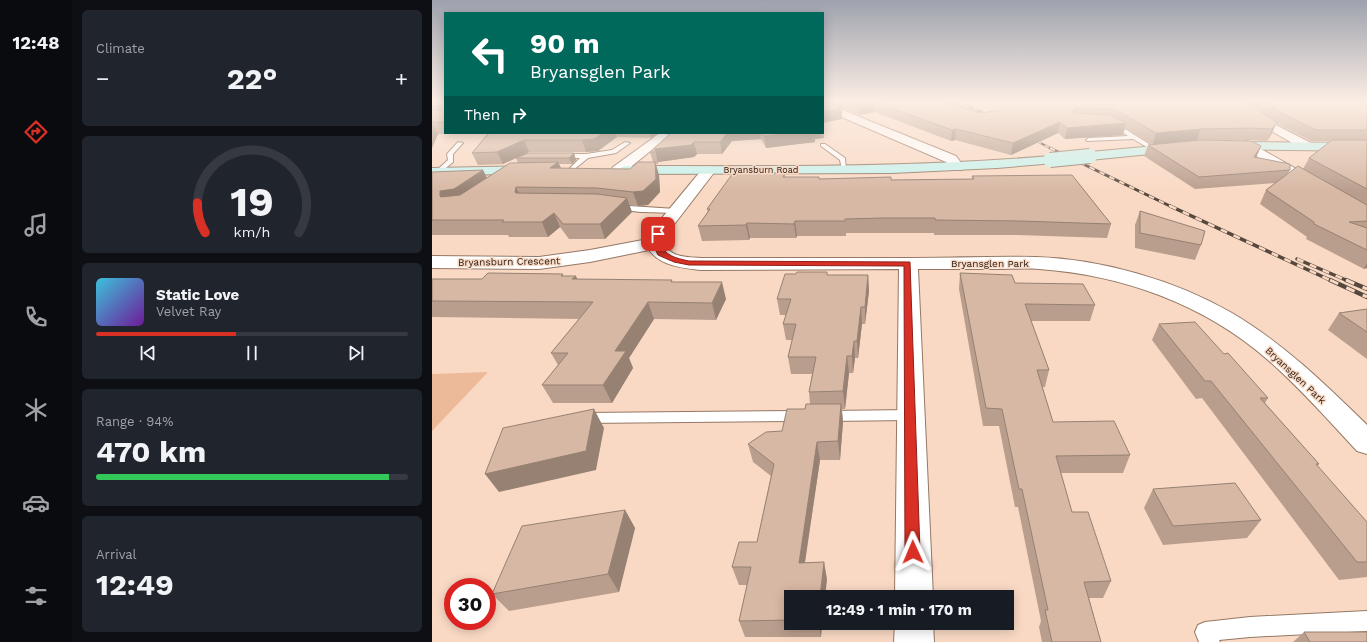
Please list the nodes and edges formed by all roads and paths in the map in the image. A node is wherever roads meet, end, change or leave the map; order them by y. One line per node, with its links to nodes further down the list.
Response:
1 (887, 132): 18 (street)
2 (1126, 132): 5 (lane)
3 (1282, 132): 12 (street)
4 (666, 134): 25 (street)
5 (1134, 137): 6 (lane); 15 (lane)
6 (1089, 140)
7 (460, 143): 27 (lane)
8 (627, 143): 17 (lane)
9 (824, 145): 19 (lane)
10 (1248, 145): 11 (main road); 12 (main road); 30 (street)
11 (1215, 146)
12 (1306, 146): 14 (main road)
13 (1190, 147): 15 (main road, Bryansburn Road)
14 (1367, 147)
15 (1154, 149): 18 (main road, Bryansburn Road, bridge)
16 (550, 156): 17 (lane)
17 (586, 156): 22 (lane)
18 (957, 167): 19 (main road, Bryansburn Road)
19 (844, 169): 26 (main road, Bryansburn Road)
20 (541, 170): 27 (main road)
21 (556, 170): 22 (main road)
22 (571, 170): 23 (main road)
23 (587, 170)
24 (602, 170): 25 (main road, Bryansburn Road)
25 (618, 170): 26 (main road, Bryansburn Road)
26 (709, 170): 29 (street)
27 (437, 175)
28 (610, 206): 29 (lane)
29 (676, 211): 31 (street)
30 (1367, 216)
31 (656, 243): 32 (street, Bryansburn Crescent); 33 (street, Bryansglen Park)
32 (432, 262)
33 (908, 263): 34 (street); 36 (street, Bryansglen Park)
34 (910, 415): 35 (lane); 37 (street)
35 (568, 418)
36 (1367, 443)
37 (914, 590)
38 (1367, 621): 41 (lane)
39 (914, 630): 40 (street)
40 (914, 642)
41 (1210, 642)

